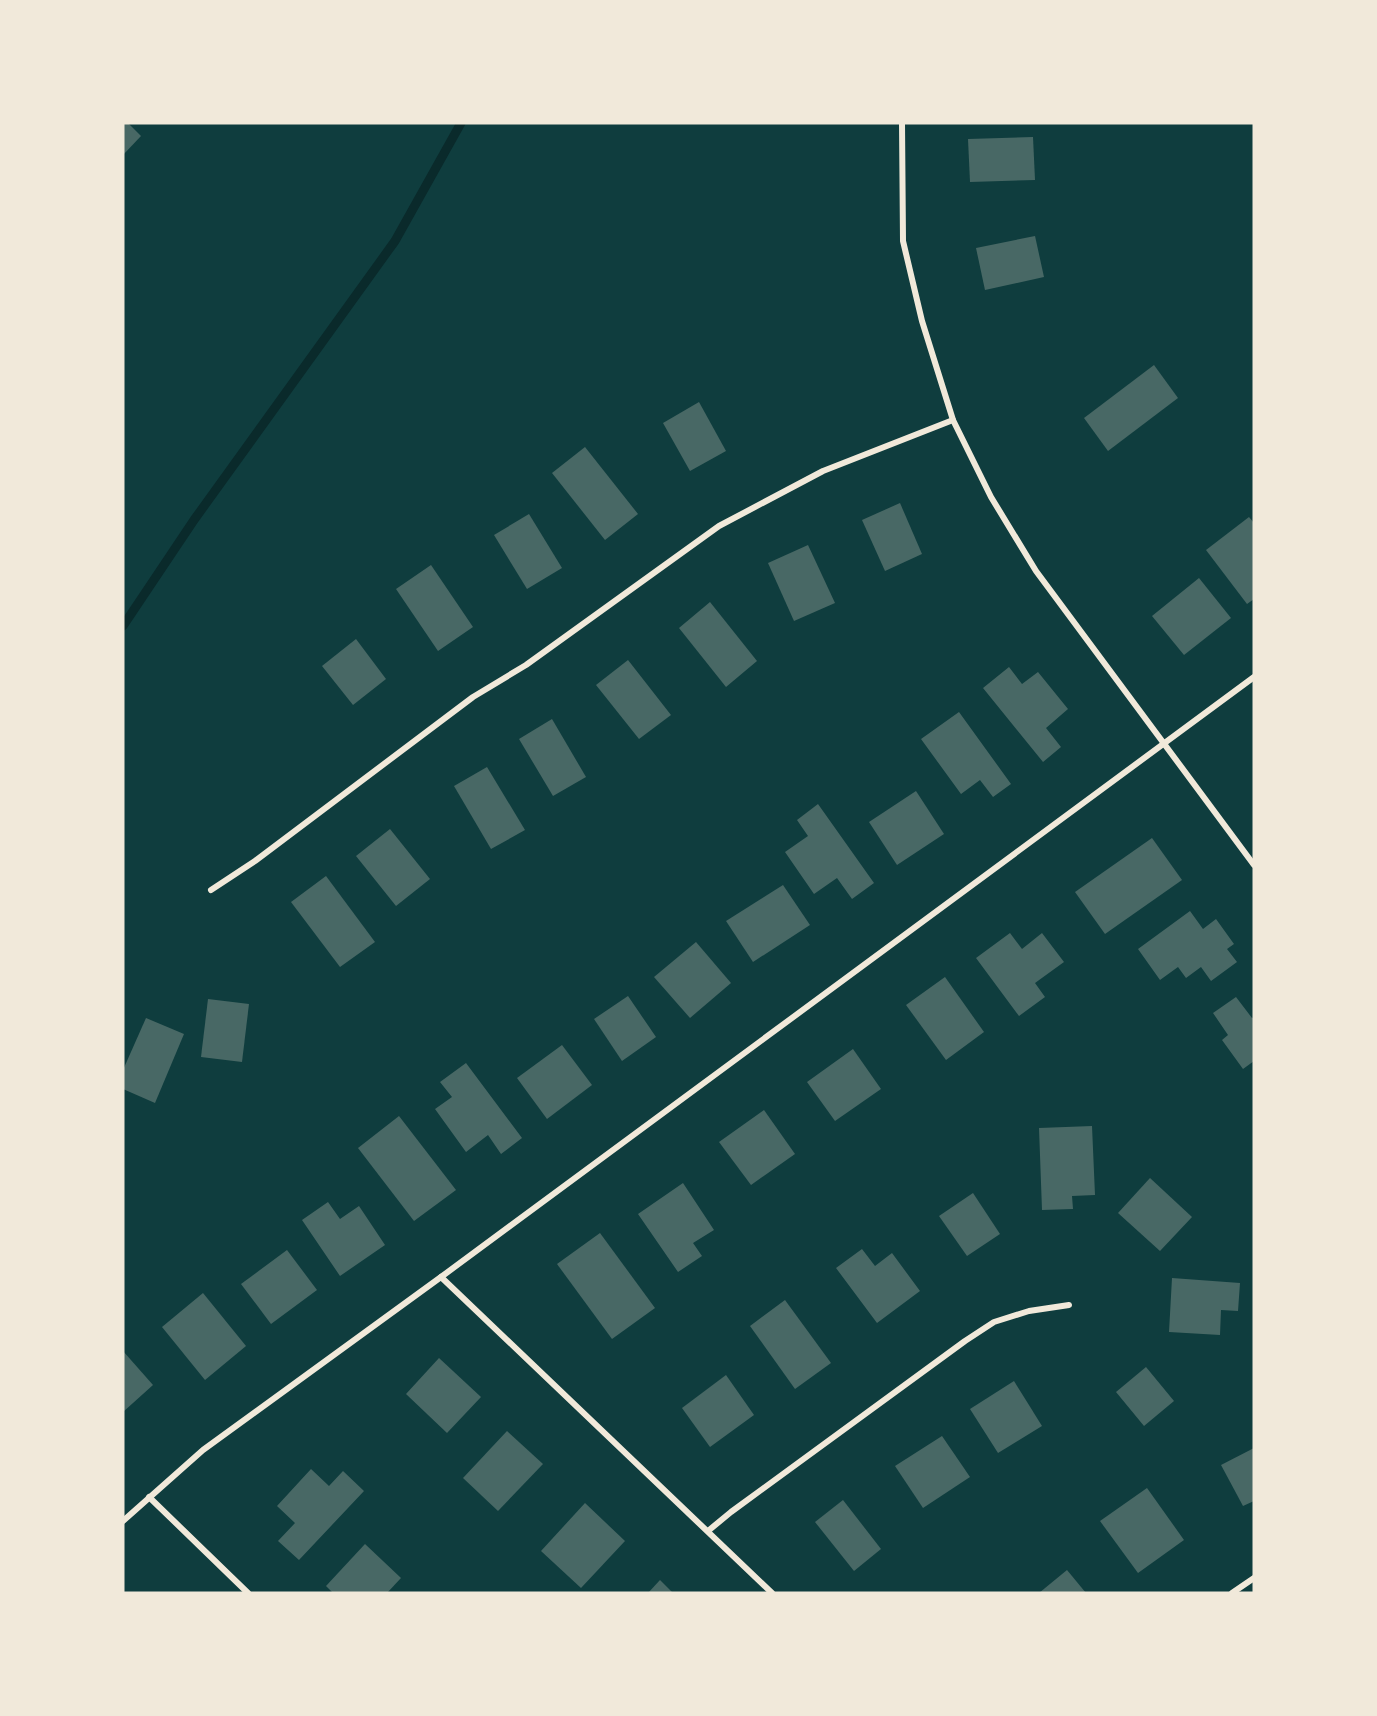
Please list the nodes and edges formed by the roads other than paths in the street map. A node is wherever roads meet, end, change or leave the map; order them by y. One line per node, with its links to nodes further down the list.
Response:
1 (902, 123): 2 (street)
2 (953, 420): 4 (street); 6 (street)
3 (1254, 677): 4 (street)
4 (1163, 743): 5 (street); 7 (street)
5 (1254, 865)
6 (211, 890)
7 (441, 1278): 9 (street); 11 (street)
8 (1069, 1305): 11 (street)
9 (149, 1497): 10 (street); 13 (street)
10 (123, 1521)
11 (708, 1531): 14 (street)
12 (1254, 1578): 15 (street)
13 (248, 1593)
14 (772, 1593)
15 (1232, 1593)

